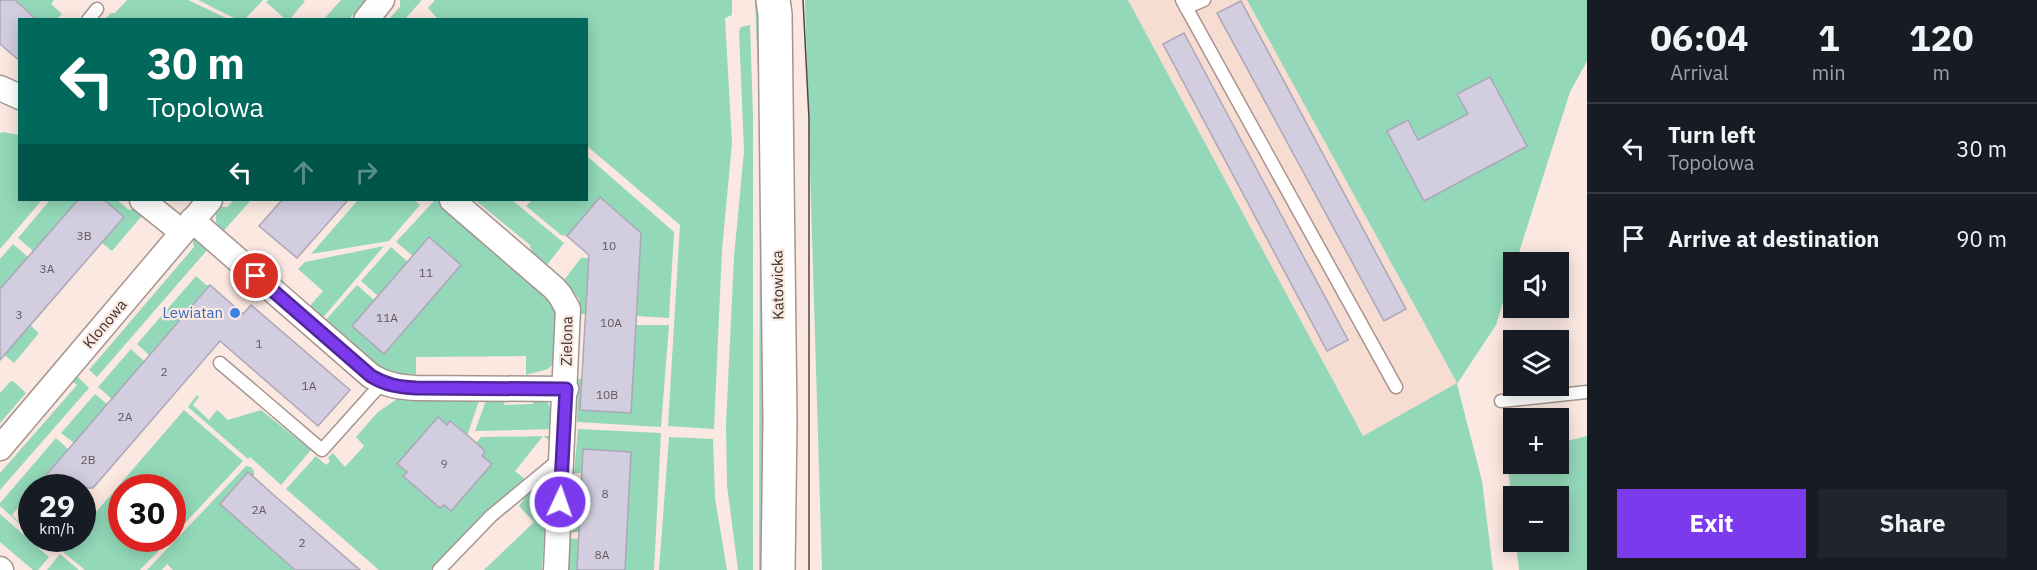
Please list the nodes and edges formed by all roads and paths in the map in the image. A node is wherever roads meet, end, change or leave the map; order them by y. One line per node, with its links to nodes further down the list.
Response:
1 (382, 0): 7 (street)
2 (773, 0): 24 (main road, Katowicka)
3 (1204, 0): 4 (lane)
4 (1184, 4): 16 (lane)
5 (97, 9): 6 (lane)
6 (90, 18)
7 (368, 18)
8 (0, 88): 9 (street)
9 (18, 96)
10 (144, 201): 13 (street)
11 (209, 201): 13 (street, Klonowa)
12 (453, 201): 17 (street, Zielona)
13 (187, 226): 15 (street); 20 (street, Klonowa)
14 (220, 363): 15 (lane)
15 (382, 383): 17 (street)
16 (1396, 387)
17 (566, 389): 21 (street, Zielona)
18 (1587, 392): 19 (lane)
19 (1502, 402)
20 (0, 448)
21 (562, 457): 22 (lane); 23 (street, Zielona)
22 (439, 570)
23 (556, 570)
24 (778, 570)

